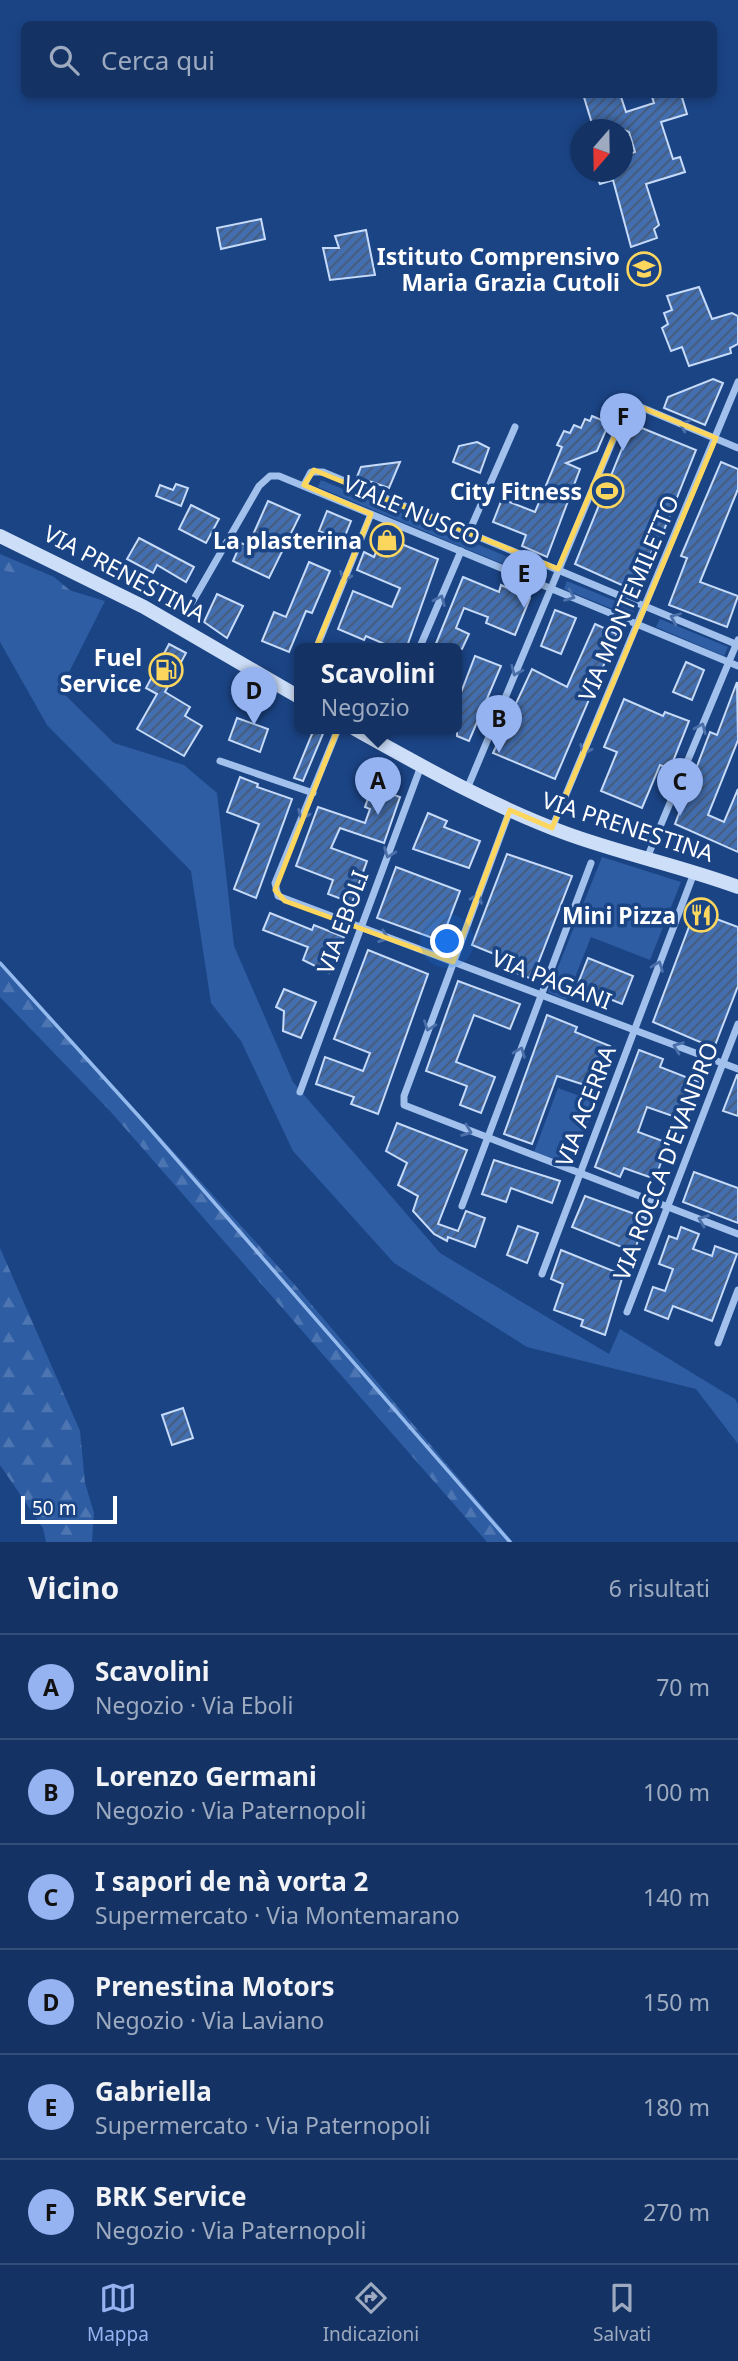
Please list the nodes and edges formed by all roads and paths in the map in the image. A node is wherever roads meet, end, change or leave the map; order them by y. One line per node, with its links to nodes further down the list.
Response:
1 (738, 382): 3 (street, VIA MONTEMILETTO)
2 (515, 427): 7 (street)
3 (716, 438): 4 (street); 10 (street, one-way to 10); 13 (street, VIA MONTEMILETTO)
4 (738, 448)
5 (304, 485): 6 (street, VIALE NUSCO); 7 (street, VIALE NUSCO); 12 (street, VIALE NUSCO)
6 (371, 514): 9 (street, VIALE NUSCO); 15 (street, one-way to 15)
7 (468, 532): 10 (street, VIALE NUSCO)
8 (0, 536): 20 (main road, VIA PRENESTINA)
9 (461, 551): 11 (street, VIALE NUSCO); 16 (street, one-way to 9)
10 (558, 569): 11 (street); 13 (street, VIALE NUSCO)
11 (550, 588): 14 (street, VIALE NUSCO, one-way to 14); 25 (street, one-way to 25)
12 (190, 606)
13 (646, 606): 14 (street, VIA MONTEMILETTO); 17 (street, VIALE NUSCO, one-way to 13)
14 (639, 625): 18 (street, VIALE NUSCO); 28 (street, VIA MONTEMILETTO, one-way to 28)
15 (318, 643)
16 (422, 643)
17 (737, 643): 18 (street)
18 (729, 663): 19 (street, VIALE NUSCO); 29 (street, one-way to 18)
19 (738, 666)
20 (294, 692)
21 (336, 734): 26 (street)
22 (381, 736): 24 (main road, VIA PRENESTINA)
23 (220, 761): 26 (street)
24 (422, 766): 25 (main road, VIA PRENESTINA); 33 (street, VIA EBOLI, one-way to 33)
25 (467, 789): 27 (main road, VIA PRENESTINA)
26 (313, 793): 33 (street, VIA PAGANI, one-way to 33)
27 (510, 810): 28 (main road, VIA PRENESTINA); 34 (street, one-way to 27)
28 (552, 828): 29 (main road, VIA PRENESTINA)
29 (646, 859): 31 (main road, VIA PRENESTINA)
30 (591, 863): 35 (street)
31 (694, 872): 32 (main road, VIA PRENESTINA); 37 (street, VIA ACERRA, one-way to 31)
32 (738, 887)
33 (360, 928): 34 (street, VIA PAGANI, one-way to 34); 40 (street, VIA EBOLI)
34 (453, 962): 35 (street, VIA PAGANI); 41 (street, one-way to 41)
35 (541, 996): 37 (street, VIA PAGANI); 41 (street, one-way to 35)
36 (738, 1024): 38 (street, VIA ROCCA D'EVANDRO)
37 (634, 1030): 38 (street, VIA PAGANI, one-way to 37); 42 (street, VIA ACERRA)
38 (723, 1064): 39 (street, VIA PAGANI); 44 (street, VIA ROCCA D'EVANDRO)
39 (738, 1069)
40 (300, 1092)
41 (488, 1139): 42 (street); 43 (street)
42 (580, 1174): 44 (street); 46 (street, VIA ACERRA)
43 (463, 1206)
44 (667, 1206): 45 (street, one-way to 44); 48 (street, VIA ROCCA D'EVANDRO)
45 (738, 1234)
46 (542, 1274)
47 (738, 1290): 49 (street)
48 (627, 1312)
49 (718, 1343)

